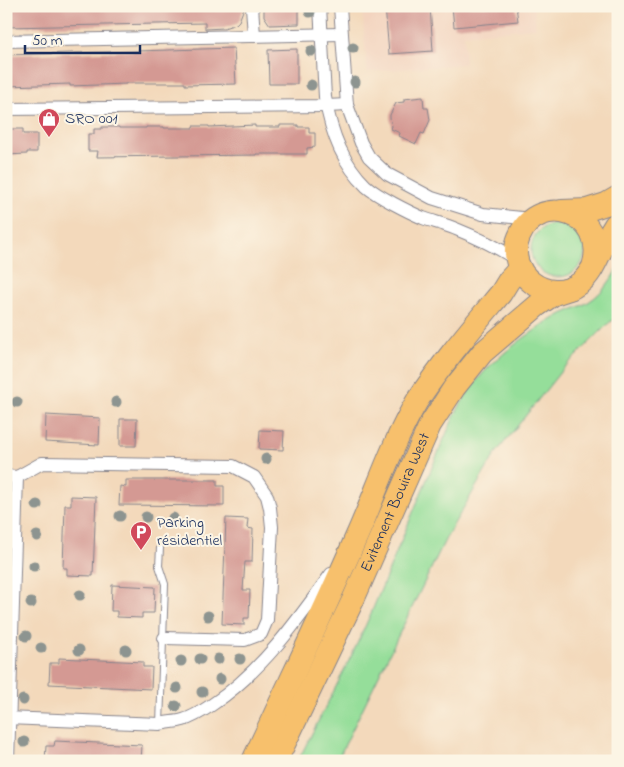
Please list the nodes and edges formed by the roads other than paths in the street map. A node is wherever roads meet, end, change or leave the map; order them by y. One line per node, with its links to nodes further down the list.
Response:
1 (252, 6): 6 (street)
2 (320, 6): 5 (street)
3 (340, 6): 4 (street)
4 (341, 34): 5 (street); 8 (street)
5 (321, 35): 6 (street); 9 (street)
6 (254, 36): 7 (street)
7 (6, 41)
8 (347, 105): 9 (street); 13 (street)
9 (326, 106): 10 (street); 15 (street)
10 (6, 109)
11 (618, 197): 12 (highway)
12 (561, 212): 13 (highway); 16 (highway)
13 (532, 219): 15 (highway)
14 (618, 223): 16 (highway)
15 (518, 264): 17 (highway); 19 (highway, Evitement Bouira West)
16 (593, 267): 17 (highway)
17 (572, 288): 27 (highway, Evitement Bouira West)
18 (12, 477): 21 (street); 22 (street)
19 (355, 542): 24 (street); 26 (highway, Evitement Bouira West)
20 (160, 548): 22 (lane)
21 (10, 550): 23 (street)
22 (164, 638): 24 (lane)
23 (8, 718): 24 (street); 25 (street)
24 (160, 724)
25 (8, 761)
26 (253, 761)
27 (276, 761)

